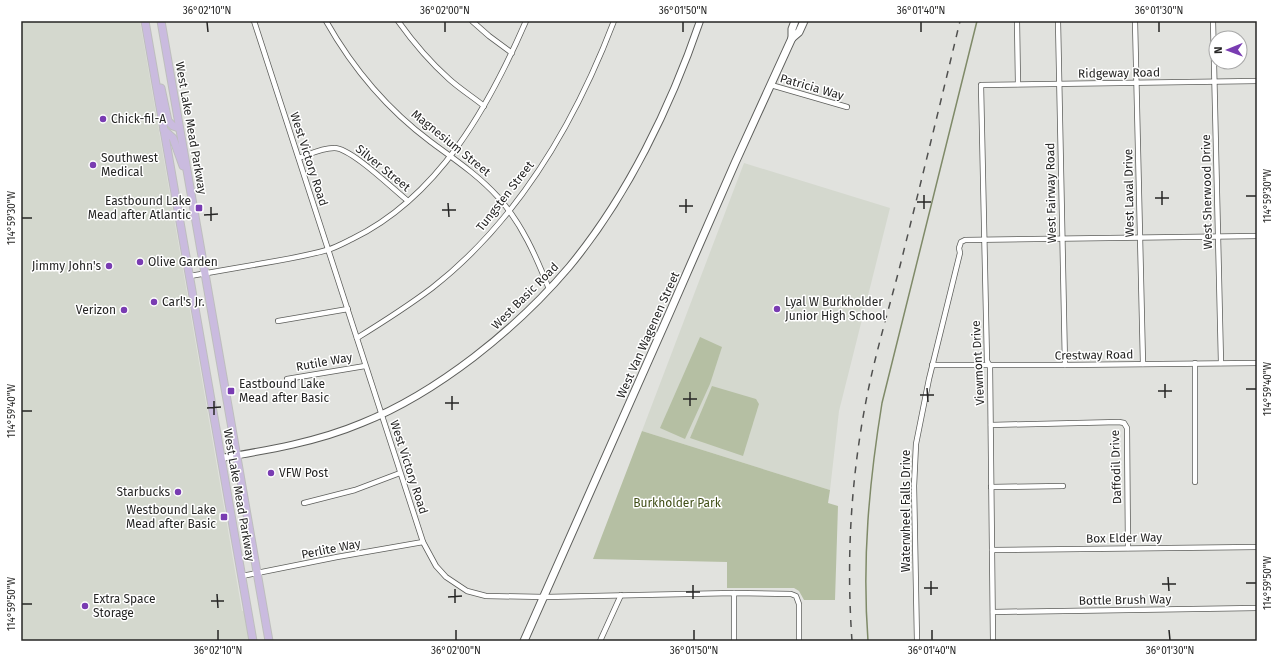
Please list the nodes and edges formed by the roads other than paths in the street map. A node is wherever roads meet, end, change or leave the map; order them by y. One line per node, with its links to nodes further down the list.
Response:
1 (145, 21): 18 (main road, West Lake Mead Parkway)
2 (161, 21): 28 (main road, West Lake Mead Parkway)
3 (254, 21): 31 (street, West Victory Road)
4 (326, 21): 30 (street, Magnesium Street)
5 (398, 21): 26 (street)
6 (472, 21): 17 (street)
7 (526, 21): 17 (street)
8 (614, 21): 34 (street, Tungsten Street)
9 (700, 21): 43 (street, West Basic Road)
10 (795, 21): 16 (main road, West Van Wagenen Street)
11 (804, 21): 16 (main road, West Van Wagenen Street)
12 (1017, 21): 22 (street)
13 (1058, 21): 23 (street, West Fairway Road)
14 (1135, 21): 21 (street, West Laval Drive)
15 (1213, 21): 19 (street, West Sherwood Drive)
16 (792, 38): 24 (main road, West Van Wagenen Street)
17 (512, 53): 26 (street)
18 (156, 79): 28 (main road); 29 (main road, West Lake Mead Parkway)
19 (1214, 81): 20 (street, Ridgeway Road); 21 (street, Ridgeway Road); 35 (street, West Sherwood Drive)
20 (1257, 81)
21 (1137, 82): 23 (street, Ridgeway Road); 37 (street, West Laval Drive)
22 (1018, 84): 23 (street, Ridgeway Road); 25 (street, Ridgeway Road)
23 (1059, 84): 38 (street, West Fairway Road)
24 (771, 85): 27 (street, Patricia Way); 73 (main road, West Van Wagenen Street)
25 (981, 85): 39 (street, Viewmont Drive)
26 (484, 106): 30 (street)
27 (847, 107)
28 (180, 128): 32 (main road, West Lake Mead Parkway)
29 (164, 130): 32 (main road); 42 (main road, West Lake Mead Parkway)
30 (450, 156): 33 (street); 34 (street, Magnesium Street)
31 (299, 158): 33 (street, Silver Street); 40 (street, West Victory Road)
32 (190, 188): 41 (main road, West Lake Mead Parkway)
33 (408, 201): 40 (street)
34 (510, 212): 43 (street, Magnesium Street); 46 (street, Tungsten Street)
35 (1218, 236): 36 (street); 37 (street); 48 (street, West Sherwood Drive)
36 (1257, 236)
37 (1140, 238): 38 (street); 50 (street, West Laval Drive)
38 (1062, 239): 39 (street); 52 (street, West Fairway Road)
39 (984, 240): 51 (street, Waterwheel Falls Drive); 54 (street, Viewmont Drive)
40 (328, 250): 41 (street); 44 (street, West Victory Road)
41 (205, 273): 42 (street); 58 (main road, West Lake Mead Parkway)
42 (190, 276): 59 (main road, West Lake Mead Parkway)
43 (549, 289): 56 (street, West Basic Road)
44 (348, 309): 45 (street); 46 (street, West Victory Road)
45 (278, 321)
46 (357, 338): 53 (street, West Victory Road)
47 (1195, 363): 48 (street, Crestway Road); 50 (street, Crestway Road); 61 (street)
48 (1220, 363): 49 (street, Crestway Road)
49 (1257, 363)
50 (1143, 364): 52 (street, Crestway Road)
51 (932, 365): 54 (street, Crestway Road); 82 (street, Waterwheel Falls Drive)
52 (1065, 365): 54 (street, Crestway Road)
53 (365, 366): 55 (street, Rutile Way); 56 (street, West Victory Road)
54 (990, 366): 57 (street, Viewmont Drive)
55 (287, 379)
56 (382, 415): 58 (street, West Basic Road); 60 (street, West Victory Road)
57 (990, 425): 63 (street, Viewmont Drive); 67 (street, Daffodil Drive)
58 (236, 455): 59 (street, West Basic Road); 69 (main road, West Lake Mead Parkway)
59 (221, 458): 70 (main road, West Lake Mead Parkway)
60 (400, 473): 64 (street); 65 (street, West Victory Road)
61 (1195, 482)
62 (1063, 486): 63 (street)
63 (991, 487): 68 (street, Viewmont Drive)
64 (304, 504)
65 (423, 542): 69 (street, Perlite Way); 73 (street, West Victory Road)
66 (1257, 547): 67 (street, Box Elder Way)
67 (1128, 548): 68 (street, Box Elder Way)
68 (992, 550): 75 (street, Viewmont Drive)
69 (257, 574): 70 (street, Perlite Way); 77 (main road, West Lake Mead Parkway)
70 (242, 576): 76 (main road, West Lake Mead Parkway)
71 (734, 593): 72 (street, West Victory Road); 80 (street); 81 (street, West Victory Road)
72 (621, 595): 73 (street, West Victory Road); 79 (street)
73 (545, 596): 78 (main road, West Van Wagenen Street)
74 (1257, 608): 75 (street, Bottle Brush Way)
75 (993, 612): 83 (street, Viewmont Drive)
76 (253, 641)
77 (269, 641)
78 (524, 641)
79 (600, 641)
80 (734, 641)
81 (799, 641)
82 (917, 641)
83 (993, 641)

